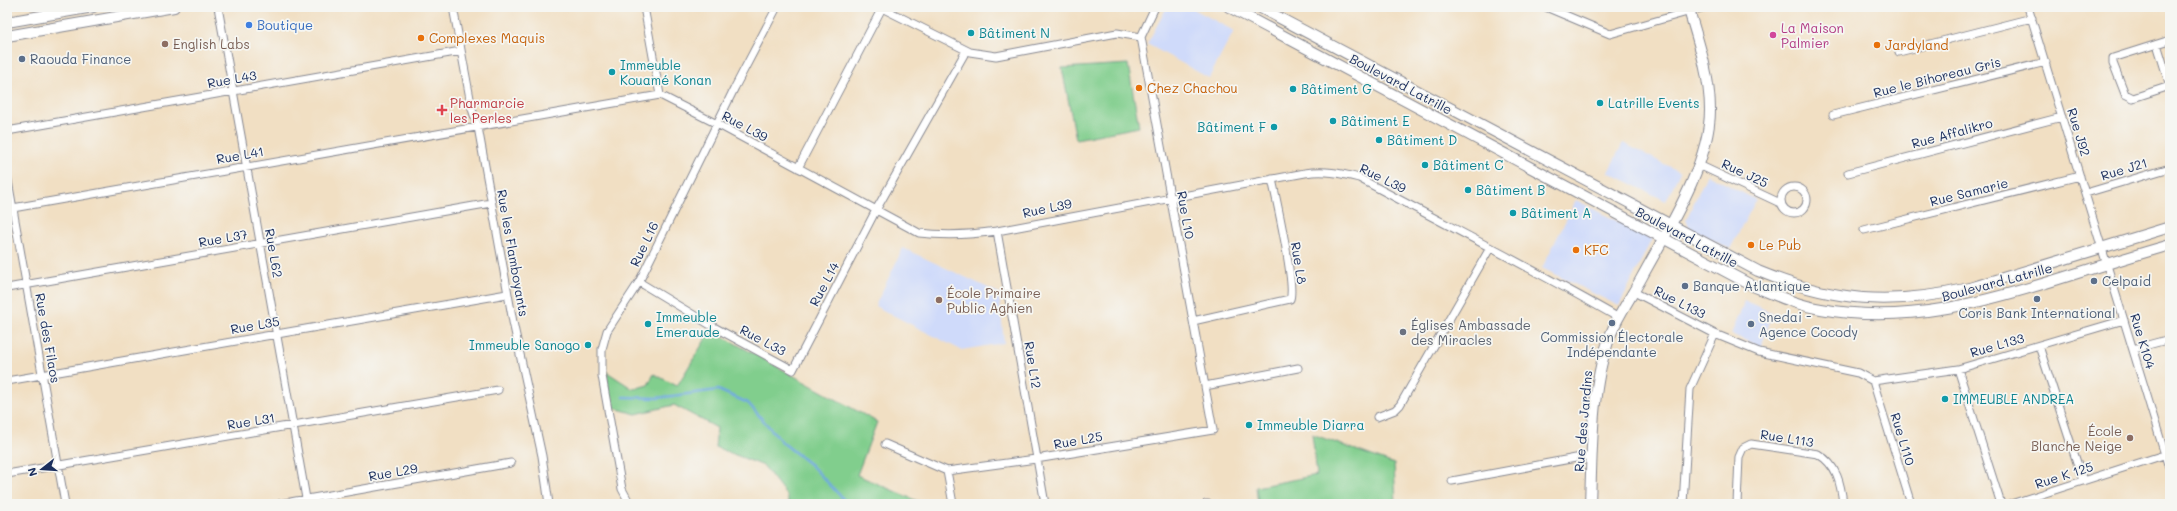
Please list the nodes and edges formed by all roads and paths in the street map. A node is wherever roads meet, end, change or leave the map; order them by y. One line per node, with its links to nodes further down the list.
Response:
1 (93, 7): 16 (main road)
2 (174, 7): 17 (main road)
3 (218, 7): 26 (street, Rue L62)
4 (453, 7): 21 (street, Rue les Flamboyants)
5 (644, 7): 27 (street)
6 (778, 7): 30 (street, Rue L16)
7 (1156, 7): 18 (street)
8 (1229, 7): 51 (main road, Boulevard Latrille)
9 (1259, 7): 47 (main road, Boulevard Latrille)
10 (1546, 7): 14 (street)
11 (1705, 7): 14 (street)
12 (881, 8): 22 (street); 35 (street)
13 (2031, 8): 15 (street, Rue J92)
14 (1689, 9): 33 (main road, Rue des Jardins)
15 (2032, 18): 23 (street); 24 (street, Rue J92)
16 (7, 22)
17 (7, 36)
18 (1141, 37): 22 (street); 42 (street, Rue L10)
19 (2170, 40): 20 (street)
20 (2157, 44): 25 (street); 25 (street)
21 (461, 51): 26 (street, Rue L43); 31 (street, Rue les Flamboyants)
22 (968, 52): 46 (street, Rue L14)
23 (1899, 52)
24 (2046, 62): 28 (street, Rue le Bihoreau Gris); 29 (street, Rue J92)
25 (2170, 86)
26 (233, 91): 32 (street, Rue L43); 34 (street, Rue L62)
27 (660, 95): 30 (street, Rue L39); 31 (street)
28 (1833, 115)
29 (2062, 117): 37 (street, Rue Affalikro); 39 (street, Rue J92)
30 (717, 124): 35 (street, Rue L39); 57 (street, Rue L16)
31 (478, 127): 34 (street, Rue L41); 43 (street, Rue les Flamboyants)
32 (7, 131)
33 (1699, 165): 44 (street, Rue J25); 47 (main road, Rue des Jardins)
34 (247, 166): 45 (street, Rue L41); 52 (street, Rue L62)
35 (798, 168): 46 (street, Rue L39)
36 (2170, 168): 41 (street, Rue J21)
37 (1848, 173)
38 (7, 175): 45 (street, Rue des Filaos)
39 (2080, 176): 41 (street, Rue J92); 50 (street, Rue Samarie)
40 (1272, 179): 42 (street, Rue L39); 54 (street, Rue L39); 64 (street, Rue L8)
41 (2086, 193): 55 (street, Rue J92)
42 (1170, 196): 49 (street, Rue L39); 64 (street, Rue L10)
43 (491, 203): 52 (street, Rue L37); 61 (street, Rue les Flamboyants)
44 (1780, 203)
45 (10, 208): 58 (street, Rue des Filaos)
46 (876, 210): 49 (street, Rue L39); 72 (street, Rue L14)
47 (1670, 223): 51 (main road, Rue des Jardins); 55 (main road, Boulevard Latrille)
48 (2170, 227): 55 (main road, Boulevard Latrille)
49 (997, 230): 84 (street, Rue L12)
50 (1864, 230)
51 (1663, 239): 56 (main road, Boulevard Latrille); 60 (main road, Rue des Jardins)
52 (260, 244): 58 (street, Rue L37); 65 (street, Rue L62)
53 (2170, 245): 56 (main road, Boulevard Latrille)
54 (1490, 248): 62 (street, Rue L39); 78 (street)
55 (2102, 248): 56 (street, Rue J92)
56 (2107, 264): 63 (street, Rue K104)
57 (639, 282): 72 (street, Rue L33); 96 (street, Rue L16)
58 (26, 285): 59 (street, Rue L37); 73 (street, Rue des Filaos)
59 (7, 288)
60 (1634, 292): 62 (main road, Rue des Jardins); 66 (street, Rue L133)
61 (507, 294): 65 (street, Rue L35); 95 (street, Rue les Flamboyants)
62 (1619, 318): 83 (main road, Rue des Jardins)
63 (2124, 320): 68 (street, Rue L133); 69 (street, Rue K104)
64 (1193, 321): 76 (street, Rue L10)
65 (276, 334): 73 (street, Rue L35); 79 (street, Rue L62)
66 (1715, 334): 75 (street, Rue L133); 100 (street)
67 (2170, 339): 69 (street)
68 (2039, 346): 71 (street, Rue L133); 91 (street)
69 (2133, 350): 82 (street, Rue K104)
70 (1298, 368): 76 (street)
71 (1958, 369): 75 (street, Rue L133); 104 (street)
72 (792, 370)
73 (42, 375): 74 (street, Rue L35); 86 (street, Rue des Filaos)
74 (7, 381)
75 (1873, 381): 103 (street, Rue L110)
76 (1205, 386): 80 (street, Rue L10)
77 (498, 390): 79 (street, Rue L31)
78 (1377, 417)
79 (293, 426): 86 (street, Rue L31); 92 (street, Rue L62)
80 (1213, 430): 84 (street, Rue L25)
81 (885, 444): 87 (street)
82 (2167, 454): 88 (street, Rue K104); 91 (street, Rue K 125)
83 (1592, 455): 90 (street); 99 (main road, Rue des Jardins)
84 (1036, 459): 87 (street, Rue L25); 98 (street, Rue L12)
85 (511, 463): 92 (street, Rue L29)
86 (58, 465): 89 (street, Rue L31); 93 (street, Rue des Filaos)
87 (947, 470): 97 (street)
88 (2170, 471)
89 (7, 474)
90 (1452, 481)
91 (2083, 481): 105 (street, Rue K 125)
92 (306, 502): 94 (street, Rue L29)
93 (65, 504)
94 (279, 504)
95 (549, 504)
96 (630, 504)
97 (953, 504)
98 (1045, 504)
99 (1590, 504)
100 (1683, 504)
101 (1737, 504): 102 (street, Rue L113)
102 (1843, 504)
103 (1911, 504)
104 (2001, 504)
105 (2011, 504)

